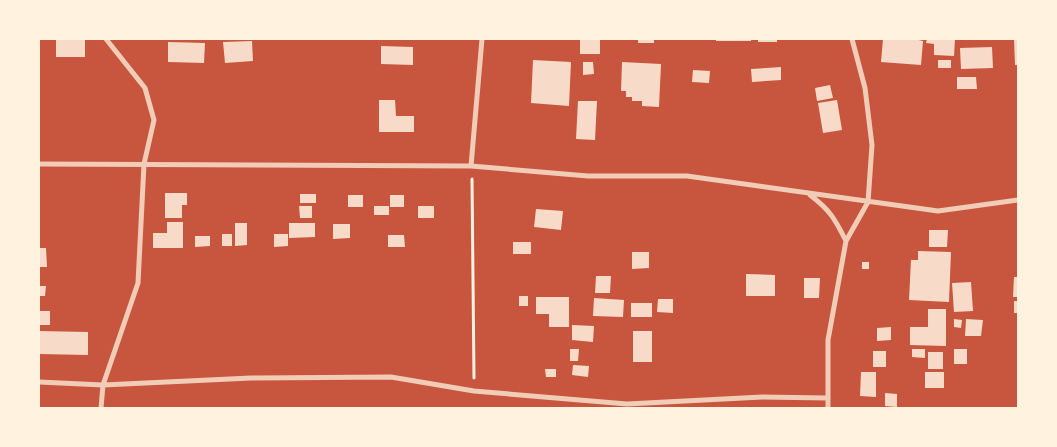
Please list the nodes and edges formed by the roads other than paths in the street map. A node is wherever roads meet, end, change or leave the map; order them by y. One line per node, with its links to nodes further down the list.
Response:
1 (106, 39): 5 (street)
2 (482, 39): 6 (street)
3 (852, 39): 9 (street)
4 (39, 164): 5 (street)
5 (144, 164): 6 (street); 12 (street)
6 (472, 166): 7 (street)
7 (808, 194): 9 (street); 10 (street)
8 (1018, 200): 9 (street)
9 (868, 202): 10 (street)
10 (846, 240): 13 (street)
11 (39, 382): 12 (street)
12 (103, 385): 13 (street); 14 (street)
13 (827, 398): 15 (street)
14 (101, 408)
15 (828, 408)

